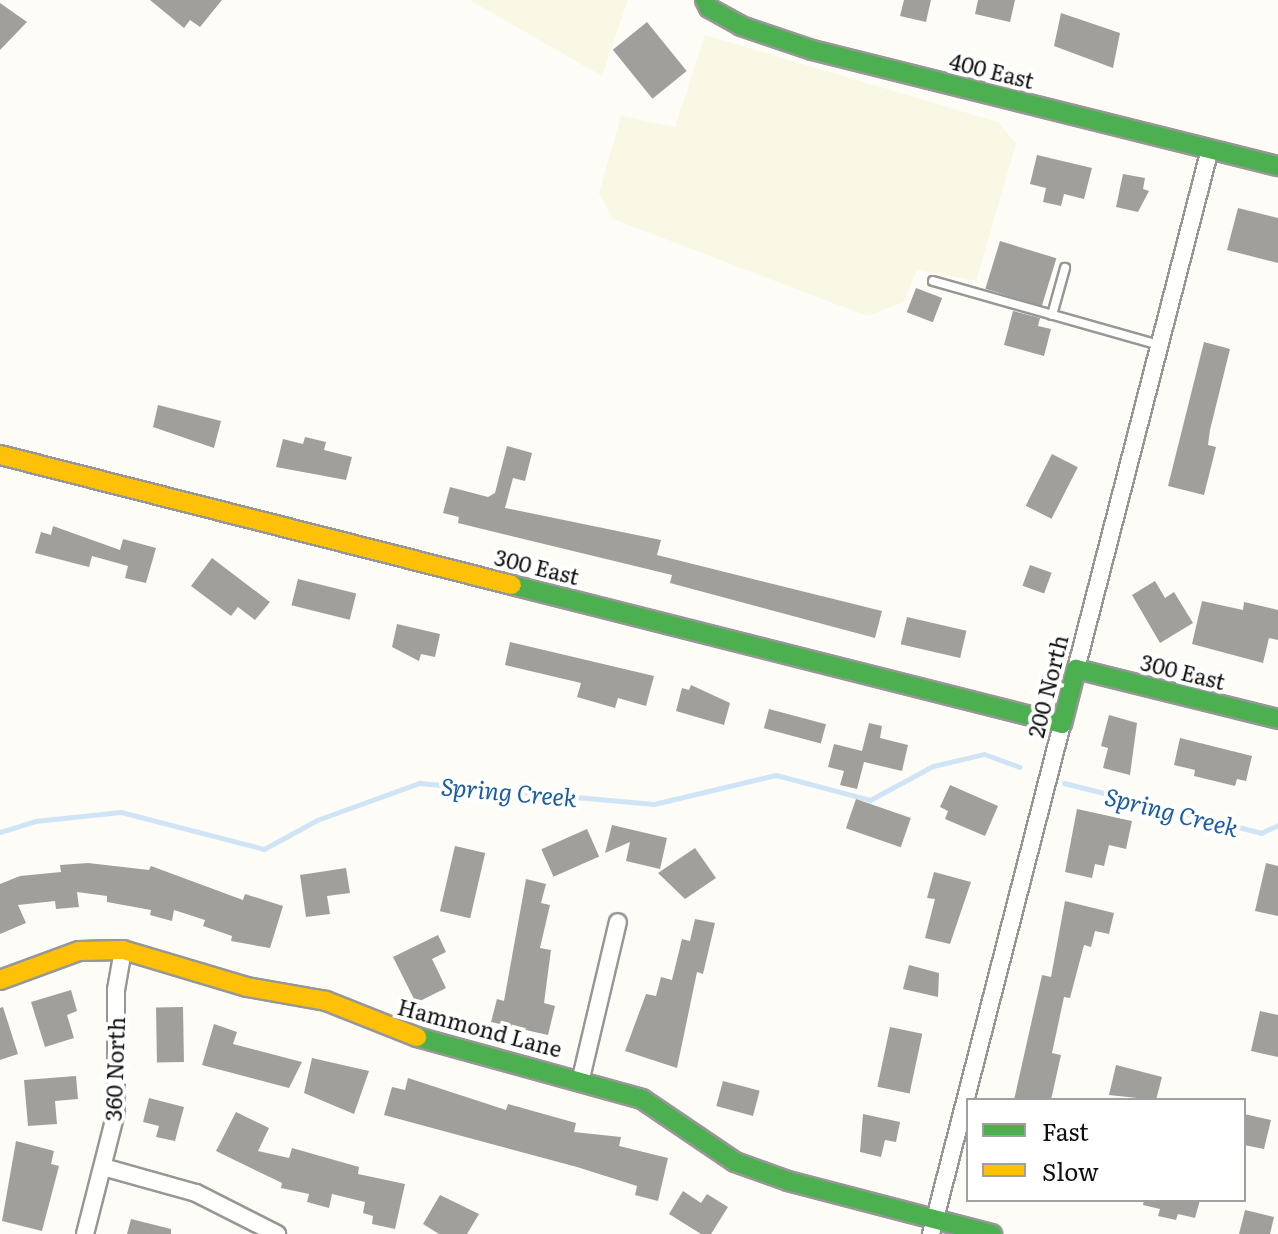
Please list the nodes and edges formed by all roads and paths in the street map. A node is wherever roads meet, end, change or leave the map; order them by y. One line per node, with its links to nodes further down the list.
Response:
1 (705, 0): 2 (street, 400 East)
2 (1210, 149): 3 (street, 400 East); 7 (street, 200 North)
3 (1278, 166)
4 (1065, 268): 6 (lane)
5 (933, 281): 6 (lane)
6 (1052, 315): 7 (lane)
7 (1159, 345): 9 (street, 200 North)
8 (0, 455): 11 (street, 300 East)
9 (1076, 669): 10 (street, 300 East); 11 (street, 200 North)
10 (1278, 719)
11 (1062, 724): 17 (street, 200 North)
12 (618, 922): 15 (street)
13 (123, 950): 14 (street, Hammond Lane); 15 (street, Hammond Lane); 16 (street, 360 North)
14 (0, 980)
15 (581, 1078): 17 (street, Hammond Lane)
16 (103, 1167): 18 (street, 360 North); 19 (street)
17 (933, 1226): 20 (street, Hammond Lane)
18 (85, 1234)
19 (277, 1234)
20 (992, 1234)

